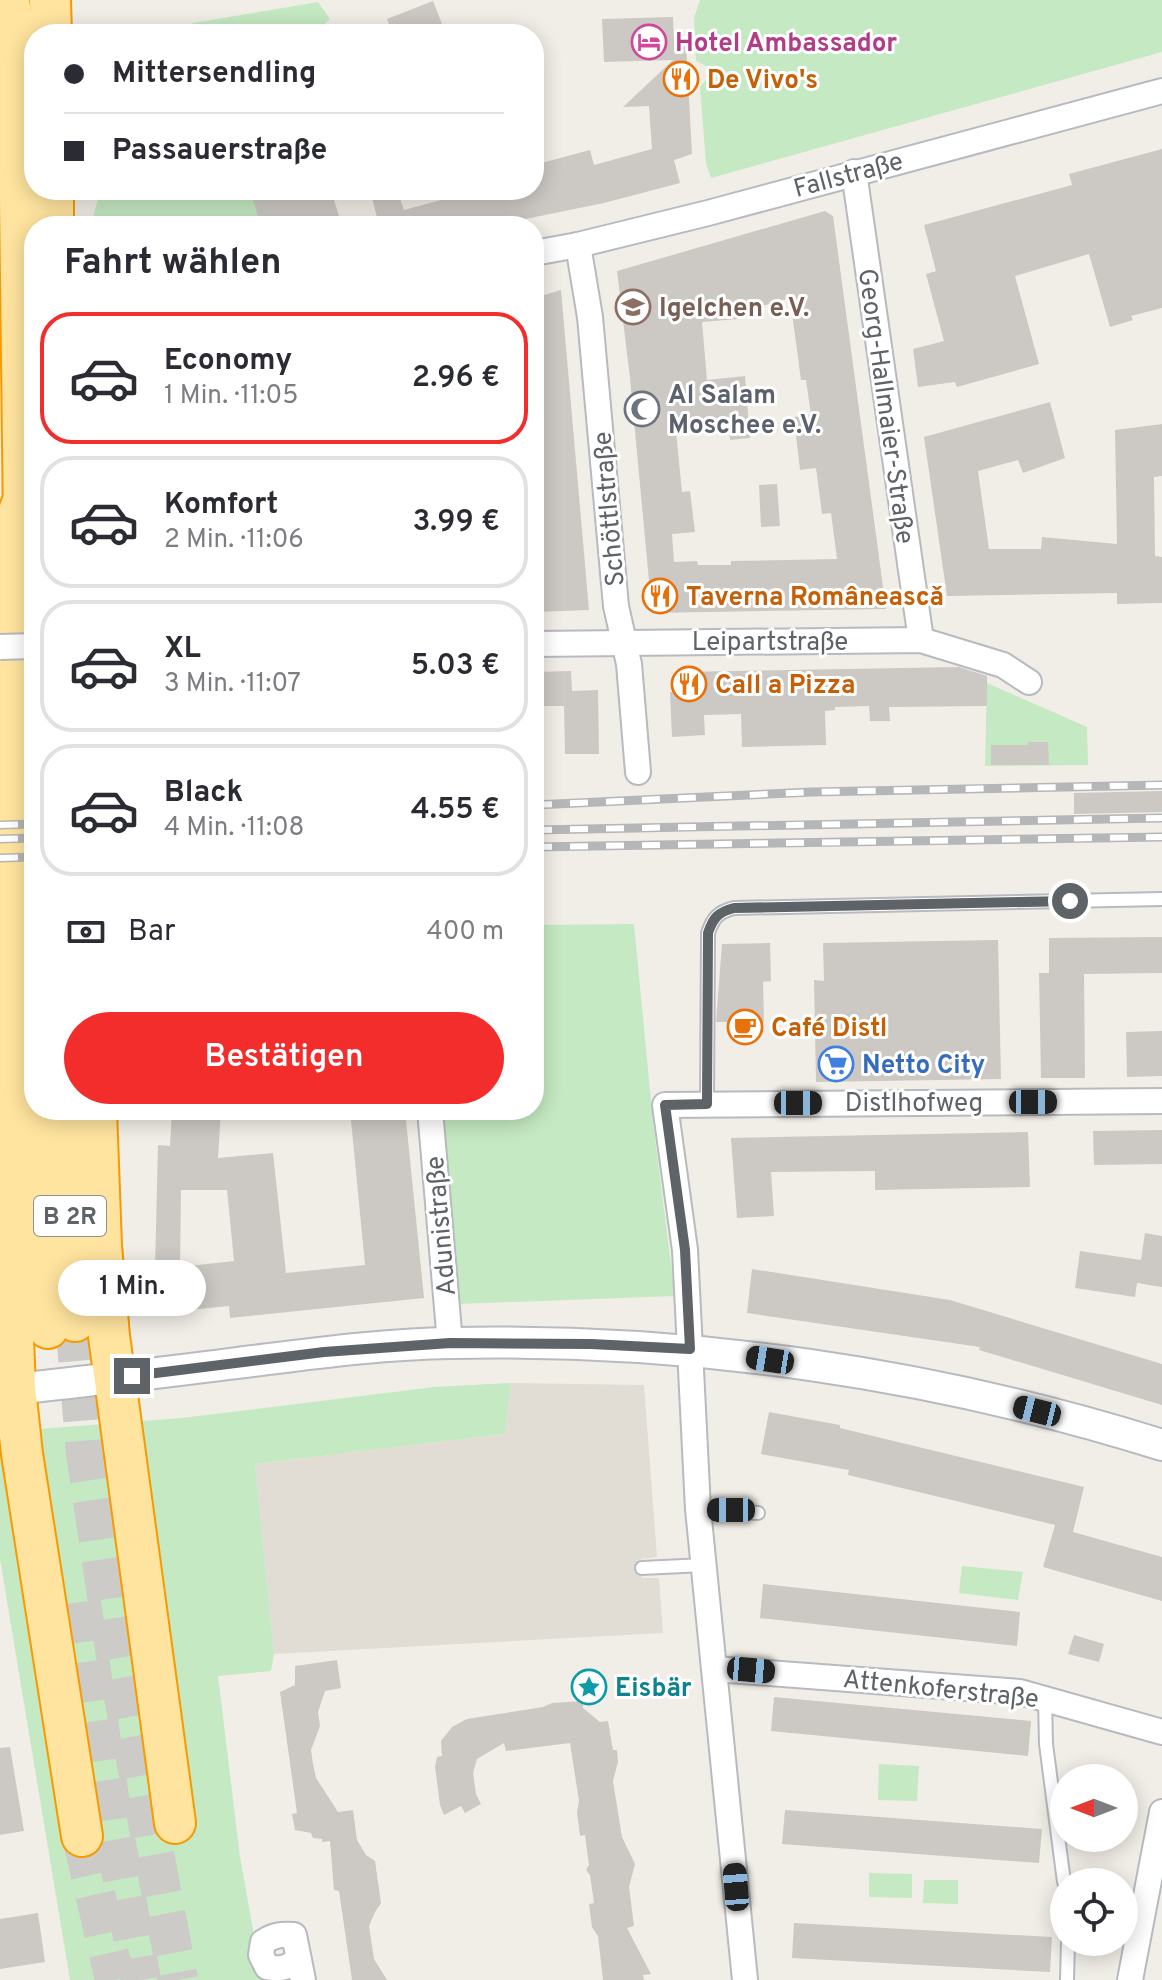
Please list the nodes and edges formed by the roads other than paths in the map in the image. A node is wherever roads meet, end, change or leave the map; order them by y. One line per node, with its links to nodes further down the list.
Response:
1 (50, 0): 2 (highway)
2 (25, 23)
3 (24, 38): 8 (highway)
4 (1162, 91): 5 (street, Fallstraße)
5 (854, 172): 6 (street, Fallstraße); 9 (street, Georg-Hallmaier-Straße)
6 (578, 245): 7 (street, Fallstraße); 10 (street, Schöttlstraße)
7 (544, 251)
8 (24, 499): 26 (highway)
9 (921, 640): 10 (street, Leipartstraße); 14 (street, Leipartstraße)
10 (624, 641): 11 (street, Leipartstraße); 15 (street, Schöttlstraße)
11 (544, 644)
12 (24, 646): 13 (street, bridge)
13 (0, 647)
14 (1029, 682)
15 (638, 772)
16 (1162, 899): 18 (lane)
17 (1162, 1101): 18 (street, Distlhofweg)
18 (707, 1104): 24 (street, Distlhofweg)
19 (39, 1120): 20 (highway, B 2R)
20 (66, 1120)
21 (96, 1120): 25 (highway)
22 (431, 1120): 23 (street, Adunistraße)
23 (450, 1343): 24 (street); 25 (street)
24 (690, 1349): 27 (street); 28 (street)
25 (114, 1378): 26 (street); 36 (highway)
26 (8, 1390): 37 (highway)
27 (1162, 1445)
28 (698, 1509): 29 (lane); 30 (street)
29 (758, 1513)
30 (704, 1565): 31 (lane); 32 (street)
31 (642, 1568)
32 (715, 1669): 33 (street, Attenkoferstraße); 40 (street)
33 (1045, 1699): 34 (street, Attenkoferstraße); 38 (lane)
34 (1162, 1732)
35 (1162, 1812): 42 (street)
36 (175, 1823)
37 (82, 1836)
38 (1062, 1868)
39 (1068, 1956): 41 (lane)
40 (745, 1980)
41 (1067, 1980)
42 (1130, 1980)

